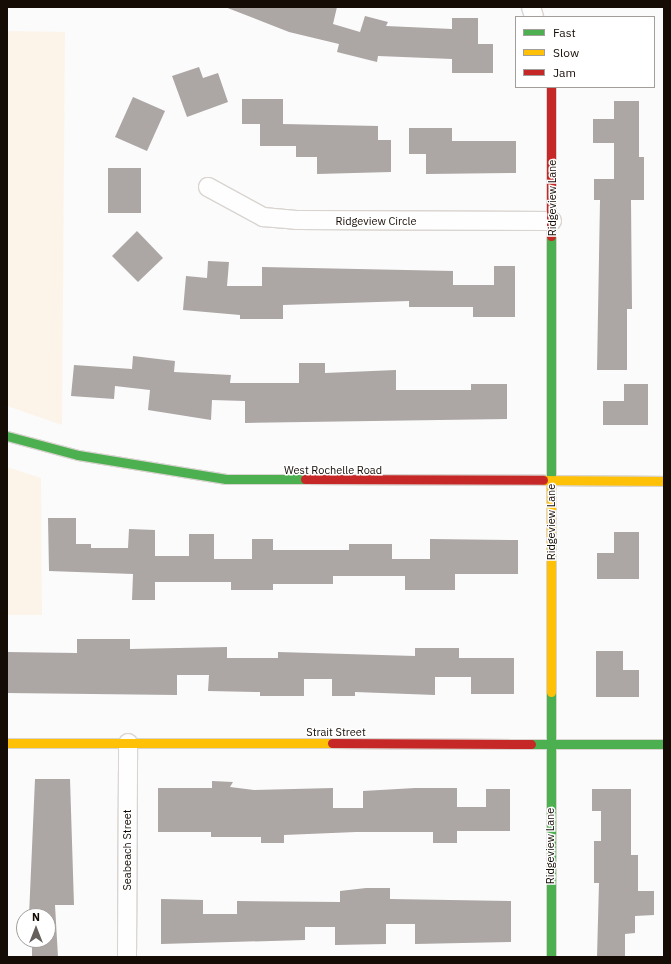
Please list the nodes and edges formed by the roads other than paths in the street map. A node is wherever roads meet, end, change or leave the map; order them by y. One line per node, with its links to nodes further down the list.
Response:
1 (551, 88): 3 (street, Ridgeview Lane)
2 (208, 186): 3 (street, Ridgeview Circle)
3 (552, 221): 6 (street, Ridgeview Lane)
4 (7, 436): 6 (street, West Rochelle Road)
5 (664, 481): 6 (street, West Rochelle Road)
6 (552, 482): 9 (street, Ridgeview Lane)
7 (7, 743): 8 (street, Strait Street)
8 (128, 743): 9 (street, Strait Street); 11 (street, Seabeach Street)
9 (550, 744): 10 (street, Strait Street); 12 (street, Ridgeview Lane)
10 (664, 744)
11 (127, 957)
12 (551, 957)

